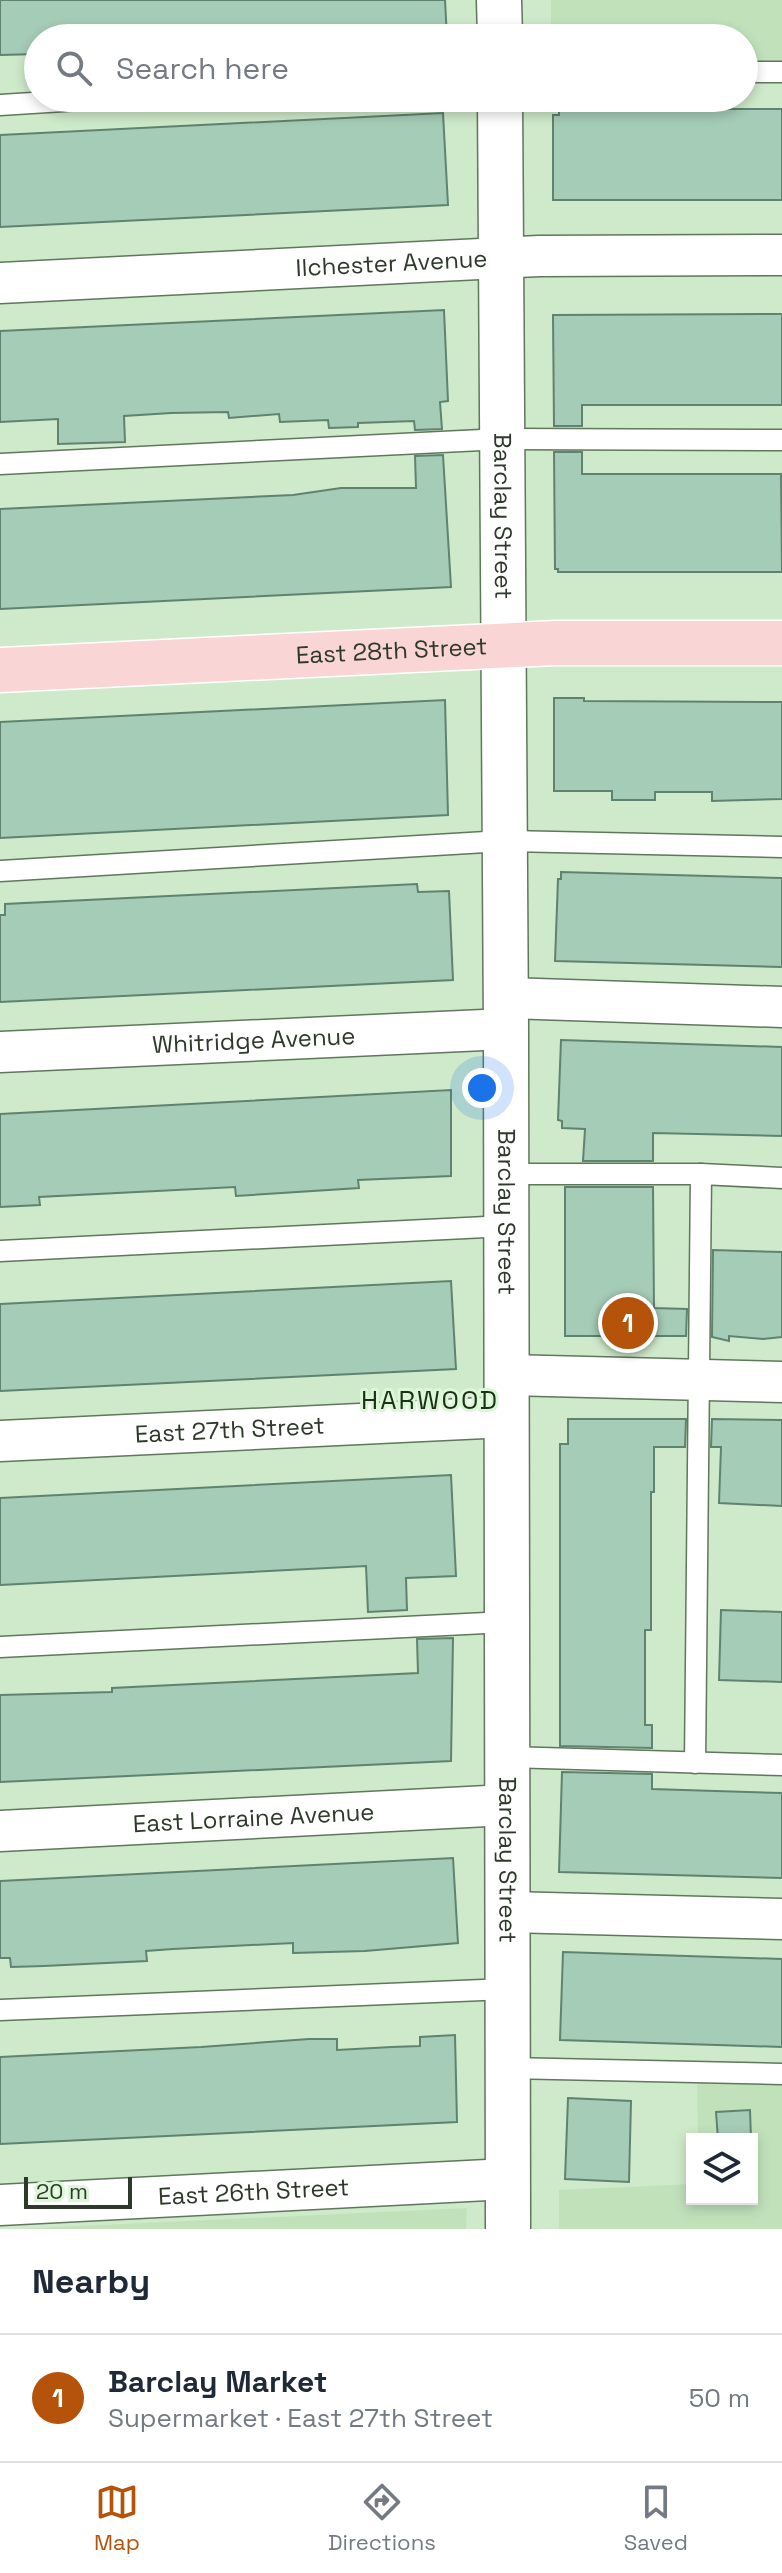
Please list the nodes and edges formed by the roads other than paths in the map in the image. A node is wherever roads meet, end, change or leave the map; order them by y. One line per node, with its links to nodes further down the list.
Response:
1 (499, 0): 2 (street)
2 (500, 24)
3 (758, 72): 4 (lane)
4 (782, 72)
5 (24, 104): 6 (lane)
6 (0, 105)
7 (500, 112): 9 (street, Barclay Street)
8 (782, 255): 9 (street, Ilchester Avenue)
9 (501, 258): 10 (street, Ilchester Avenue); 11 (street, Barclay Street)
10 (0, 283)
11 (502, 439): 12 (lane); 13 (lane); 15 (street, Barclay Street)
12 (782, 440)
13 (0, 464)
14 (782, 643): 15 (main road, East 28th Street)
15 (503, 646): 16 (main road, East 28th Street); 17 (street, Barclay Street)
16 (0, 670)
17 (503, 841): 18 (lane); 19 (lane); 21 (street, Barclay Street)
18 (782, 847)
19 (0, 871)
20 (782, 1007): 21 (street, Whitridge Avenue)
21 (506, 1013): 22 (street, Whitridge Avenue); 23 (street, Barclay Street)
22 (0, 1052)
23 (506, 1174): 24 (lane); 26 (street, Barclay Street)
24 (701, 1174): 25 (lane); 29 (lane)
25 (782, 1178)
26 (506, 1226): 27 (lane); 28 (street, Barclay Street)
27 (0, 1251)
28 (506, 1375): 29 (street); 31 (street, Barclay Street)
29 (698, 1379): 30 (street); 36 (lane)
30 (782, 1382)
31 (506, 1417): 32 (street, East 27th Street); 33 (street, Barclay Street)
32 (0, 1441)
33 (506, 1622): 34 (lane); 35 (street, Barclay Street)
34 (0, 1647)
35 (507, 1757): 36 (lane); 38 (street, Barclay Street)
36 (695, 1763): 37 (lane)
37 (782, 1765)
38 (507, 1805): 39 (street, East Lorraine Avenue); 40 (street, Barclay Street)
39 (0, 1831)
40 (507, 1912): 41 (street); 42 (street, Barclay Street)
41 (782, 1919)
42 (507, 1989): 43 (lane); 44 (street, Barclay Street)
43 (0, 2010)
44 (507, 2068): 45 (lane); 46 (street, Barclay Street)
45 (782, 2074)
46 (507, 2179): 47 (street, East 26th Street); 48 (street, Barclay Street)
47 (0, 2205)
48 (508, 2229)

